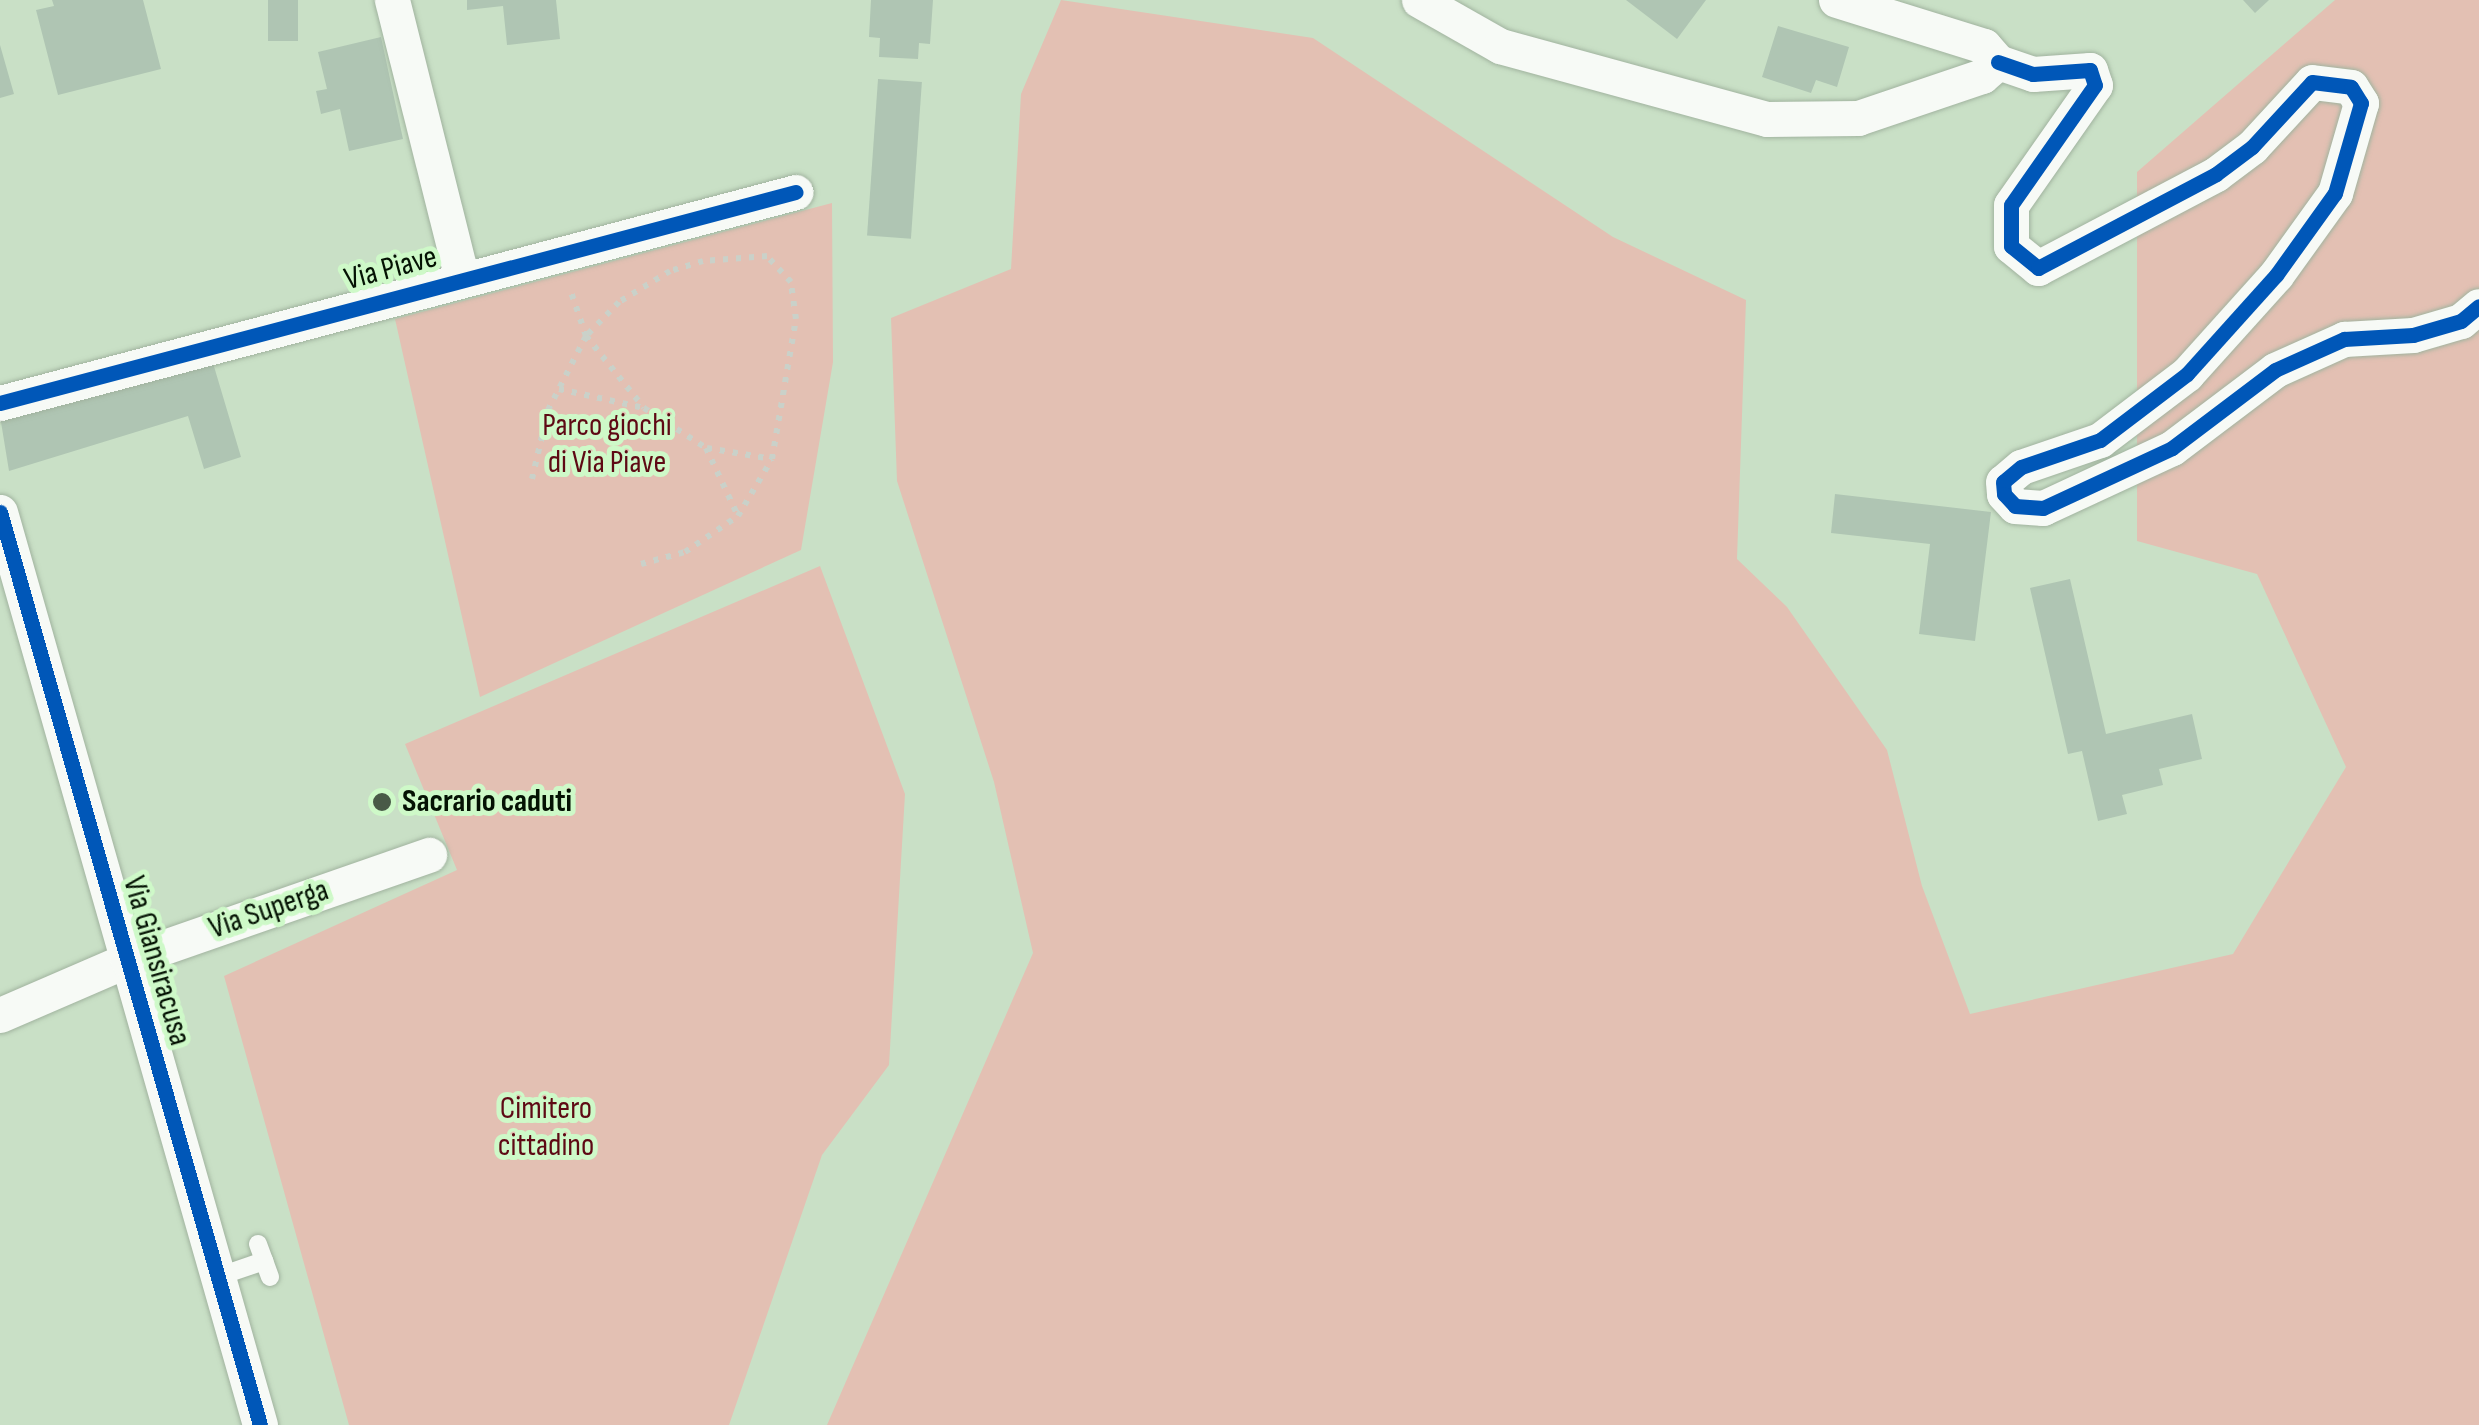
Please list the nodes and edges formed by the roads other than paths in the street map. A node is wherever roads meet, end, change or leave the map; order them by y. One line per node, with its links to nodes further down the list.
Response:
1 (392, 0): 6 (street)
2 (1419, 0): 4 (street)
3 (1836, 0): 4 (street)
4 (1998, 62): 7 (street)
5 (796, 192): 6 (street, Via Piave)
6 (462, 279): 8 (street, Via Piave)
7 (2479, 306)
8 (0, 403)
9 (0, 512): 11 (street, Via Giansiracusa)
10 (429, 856): 11 (street, Via Superga)
11 (127, 960): 12 (street, Via Superga); 14 (street, Via Giansiracusa)
12 (0, 1015)
13 (264, 1260): 14 (lane)
14 (218, 1277): 15 (street, Via Giansiracusa)
15 (260, 1425)

